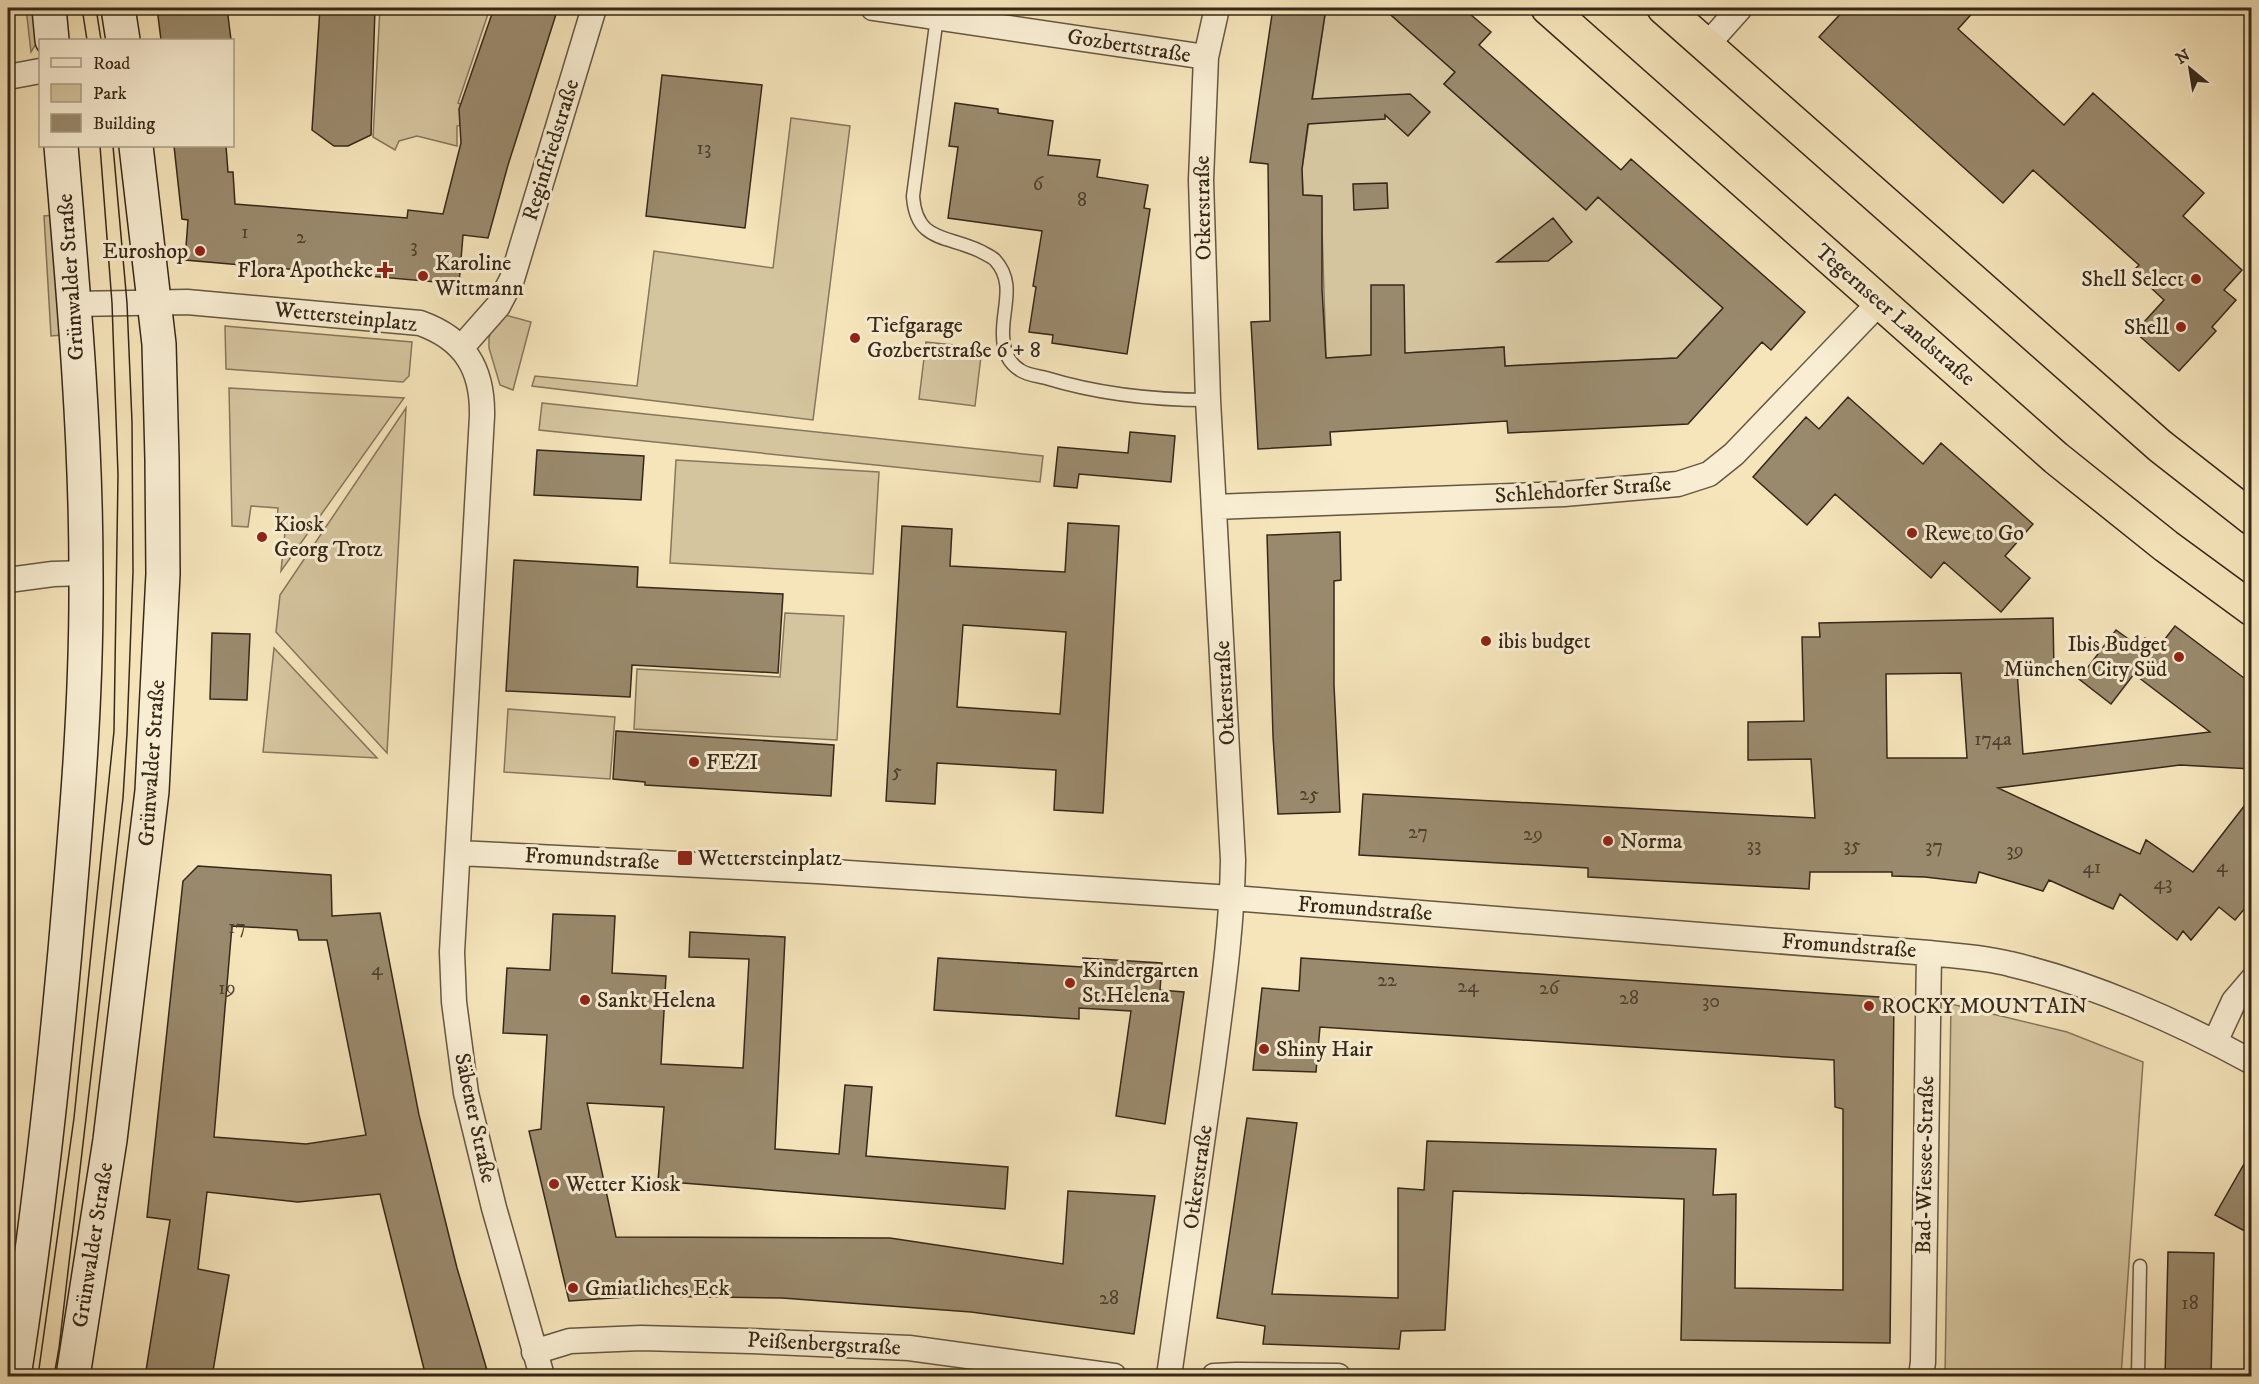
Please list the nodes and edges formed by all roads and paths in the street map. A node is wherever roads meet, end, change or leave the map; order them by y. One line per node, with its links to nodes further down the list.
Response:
1 (49, 8): 10 (main road)
2 (118, 8): 11 (main road)
3 (594, 8): 21 (street, Reginfriedstraße)
4 (873, 8): 9 (street, Gozbertstraße)
5 (1216, 8): 13 (street, Otkerstraße)
6 (1548, 8): 19 (highway, Tegernseer Landstraße)
7 (1664, 8): 12 (highway)
8 (1740, 8): 12 (street)
9 (937, 17): 13 (street, Gozbertstraße); 22 (lane)
10 (52, 39)
11 (123, 39)
12 (1707, 45): 24 (highway)
13 (1206, 57): 22 (street, Otkerstraße)
14 (39, 71): 15 (street)
15 (8, 76)
16 (61, 147): 20 (main road, Grünwalder Straße)
17 (136, 147): 18 (main road, Grünwalder Straße)
18 (153, 302): 20 (street, Wettersteinplatz); 21 (street, Wettersteinplatz); 37 (main road, Grünwalder Straße)
19 (1880, 302): 23 (street, Schlehdorfer Straße); 27 (highway, Tegernseer Landstraße)
20 (74, 304): 25 (main road, Grünwalder Straße)
21 (461, 348): 28 (street, Wettersteinplatz)
22 (1208, 400): 23 (street, Otkerstraße)
23 (1214, 507): 29 (street, Otkerstraße)
24 (2252, 518)
25 (86, 573): 26 (street); 36 (main road, Grünwalder Straße)
26 (8, 579)
27 (2252, 609)
28 (458, 853): 29 (street, Fromundstraße); 35 (street, Säbener Straße)
29 (1232, 898): 30 (street, Fromundstraße); 40 (street, Otkerstraße)
30 (1929, 952): 32 (street, Fromundstraße); 43 (street, Bad-Wiessee-Straße)
31 (2252, 980): 32 (street)
32 (2215, 1042): 33 (street, Fromundstraße)
33 (2252, 1062)
34 (2140, 1266): 44 (lane)
35 (534, 1352): 38 (street, Säbener Straße); 39 (street, Peißenbergstraße)
36 (14, 1377)
37 (73, 1377)
38 (542, 1377)
39 (1114, 1377)
40 (1169, 1377)
41 (1214, 1377): 42 (street)
42 (1338, 1377)
43 (1921, 1377)
44 (2138, 1377)

